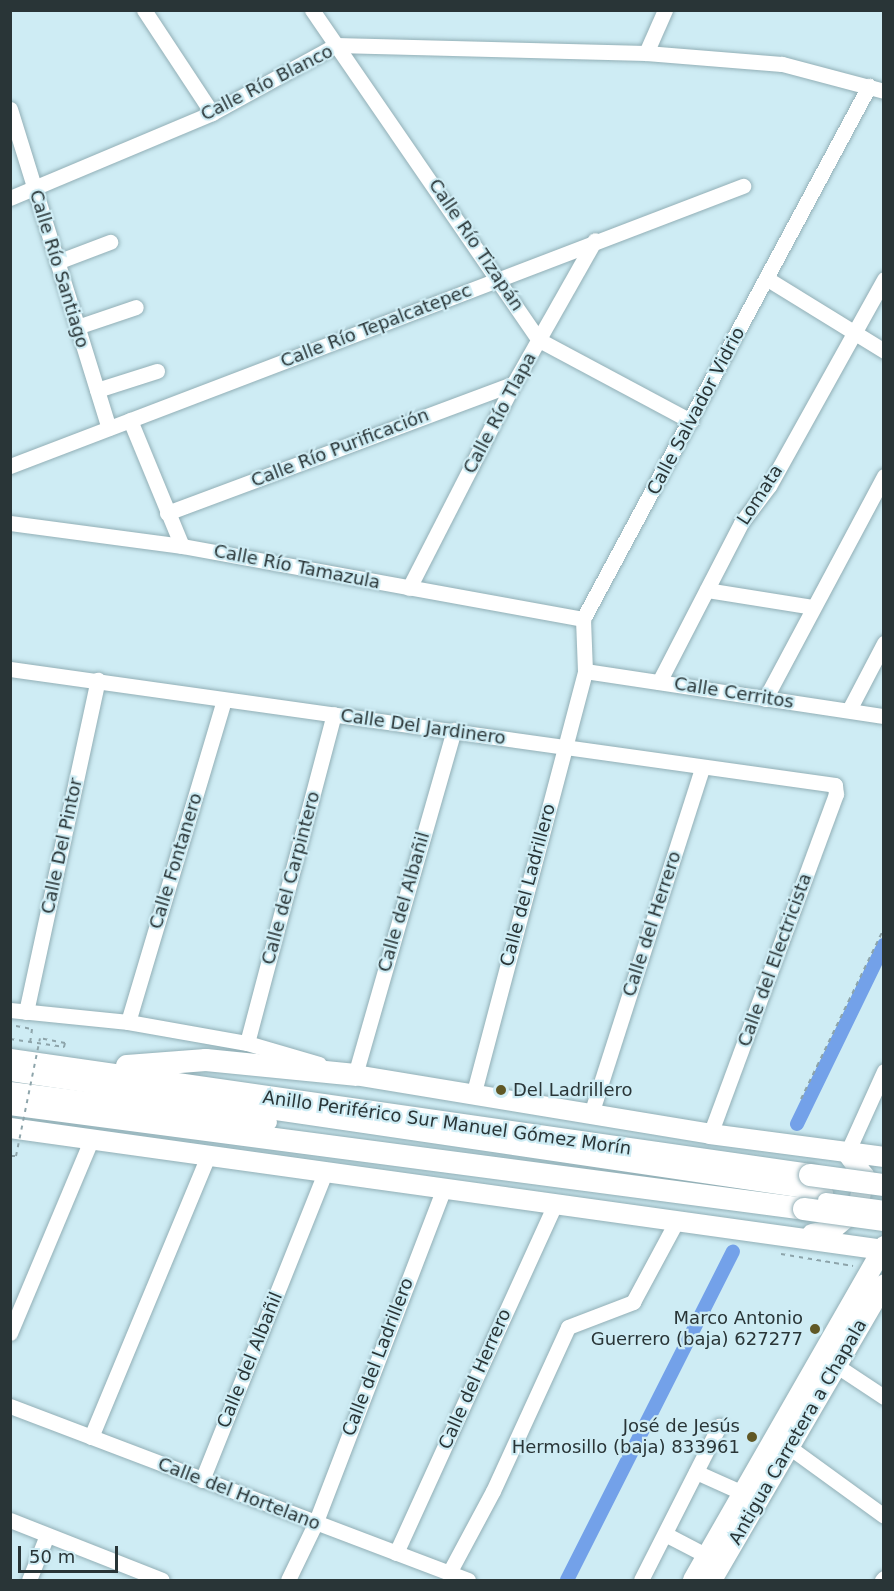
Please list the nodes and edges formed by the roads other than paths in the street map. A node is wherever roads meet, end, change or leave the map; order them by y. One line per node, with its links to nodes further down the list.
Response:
1 (144, 10): 8 (street)
2 (312, 10): 4 (street, Calle Río Tizapán)
3 (665, 10): 5 (street)
4 (336, 45): 5 (street, Calle Río Blanco); 8 (street, Calle Río Blanco); 15 (street, Calle Río Tizapán)
5 (646, 53): 6 (street, Calle Río Blanco)
6 (876, 88): 16 (street, Calle Salvador Vidrio)
7 (10, 109): 10 (street, Calle Río Santiago)
8 (212, 113): 10 (street, Calle Río Blanco)
9 (742, 186): 12 (street, Calle Río Tepalcatepec)
10 (34, 188): 11 (street, Calle Río Blanco); 14 (street, Calle Río Santiago)
11 (10, 198)
12 (595, 240): 15 (street, Calle Río Tepalcatepec); 21 (street, Calle Río Tlapa)
13 (110, 242): 14 (street)
14 (57, 262): 19 (street, Calle Río Santiago)
15 (501, 278): 21 (street, Calle Río Tizapán); 26 (street, Calle Río Tepalcatepec)
16 (766, 278): 20 (street); 27 (street, Calle Salvador Vidrio)
17 (884, 279): 20 (street, Lomata)
18 (136, 307): 19 (street)
19 (77, 327): 25 (street, Calle Río Santiago)
20 (854, 334): 22 (street); 35 (street, Lomata)
21 (539, 340): 24 (street, Calle Río Tlapa); 27 (street)
22 (884, 351)
23 (157, 371): 25 (street)
24 (514, 383): 31 (street, Calle Río Purificación); 34 (street, Calle Río Tlapa)
25 (97, 390): 28 (street, Calle Río Santiago)
26 (129, 420): 28 (street, Calle Río Tepalcatepec); 31 (street)
27 (691, 421): 37 (street, Calle Salvador Vidrio)
28 (108, 428): 29 (street, Calle Río Tepalcatepec)
29 (10, 466)
30 (884, 476): 36 (street)
31 (167, 513): 33 (street)
32 (10, 523): 33 (street, Calle Río Tamazula)
33 (182, 546): 34 (street, Calle Río Tamazula)
34 (409, 588): 37 (street, Calle Río Tamazula)
35 (707, 590): 36 (street); 42 (street, Lomata)
36 (813, 607): 43 (street)
37 (583, 619): 40 (street)
38 (884, 644): 45 (street)
39 (10, 669): 41 (street, Calle Del Jardinero)
40 (585, 671): 42 (street, Calle Cerritos); 49 (street)
41 (98, 680): 44 (street, Calle Del Jardinero); 53 (street, Calle Del Pintor)
42 (659, 682): 43 (street, Calle Cerritos)
43 (765, 699): 45 (street, Calle Cerritos)
44 (224, 700): 46 (street, Calle Del Jardinero); 54 (street, Calle Fontanero)
45 (849, 710): 47 (street, Calle Cerritos)
46 (334, 714): 48 (street, Calle Del Jardinero); 55 (street, Calle del Carpintero)
47 (884, 716)
48 (453, 730): 49 (street, Calle Del Jardinero); 59 (street, Calle del Albañil)
49 (565, 748): 50 (street, Calle Del Jardinero); 61 (street, Calle del Ladrillero)
50 (702, 769): 51 (street, Calle Del Jardinero); 63 (street, Calle del Herrero)
51 (835, 785): 65 (street, Calle del Electricista)
52 (10, 1010): 53 (street)
53 (26, 1012): 54 (street)
54 (128, 1022): 55 (street)
55 (247, 1043): 59 (street)
56 (16, 1059): 57 (highway, Anillo Periférico Sur Manuel Gómez Morín); 74 (street)
57 (89, 1069): 59 (highway); 71 (highway, Anillo Periférico Sur Manuel Gómez Morín, bridge)
58 (884, 1071): 67 (street)
59 (355, 1075): 61 (main road)
60 (10, 1089): 74 (street)
61 (474, 1092): 63 (main road)
62 (10, 1104): 74 (highway, Anillo Periférico Sur Manuel Gómez Morín)
63 (591, 1114): 65 (main road)
64 (10, 1128): 66 (main road)
65 (710, 1134): 67 (main road)
66 (92, 1138): 69 (main road); 82 (street)
67 (847, 1153): 68 (main road); 79 (main road)
68 (884, 1157)
69 (207, 1158): 70 (main road); 87 (street)
70 (325, 1173): 72 (main road); 90 (street, Calle del Albañil)
71 (884, 1185)
72 (442, 1190): 75 (main road); 94 (street, Calle del Ladrillero)
73 (884, 1200): 74 (street)
74 (818, 1201): 76 (street, bridge); 77 (highway, Anillo Periférico Sur Manuel Gómez Morín, bridge)
75 (554, 1206): 78 (main road); 97 (street, Calle del Herrero)
76 (884, 1208)
77 (884, 1220)
78 (676, 1222): 79 (main road); 99 (street)
79 (802, 1236): 80 (main road)
80 (883, 1248): 83 (main road, Antigua Carretera a Chapala)
81 (884, 1284): 83 (main road, Antigua Carretera a Chapala)
82 (10, 1333)
83 (828, 1360): 84 (street); 88 (main road, Antigua Carretera a Chapala); 91 (main road, Antigua Carretera a Chapala)
84 (884, 1396)
85 (10, 1406): 87 (street, Calle del Hortelano)
86 (719, 1426): 89 (street)
87 (91, 1437): 90 (street, Calle del Hortelano)
88 (789, 1447): 92 (street); 98 (main road, Antigua Carretera a Chapala)
89 (696, 1472): 91 (street); 95 (street)
90 (202, 1480): 94 (street, Calle del Hortelano)
91 (742, 1493): 98 (main road, Antigua Carretera a Chapala)
92 (884, 1516)
93 (10, 1521): 96 (street)
94 (315, 1524): 97 (street, Calle del Hortelano); 102 (street, Calle del Ladrillero)
95 (665, 1534): 98 (street); 104 (street)
96 (47, 1535): 100 (street); 101 (street)
97 (396, 1553): 99 (street, Calle del Hortelano)
98 (714, 1567): 105 (main road, Antigua Carretera a Chapala)
99 (449, 1573): 103 (street, Calle del Hortelano)
100 (29, 1581)
101 (162, 1581)
102 (288, 1581)
103 (468, 1581)
104 (641, 1581)
105 (693, 1581)

